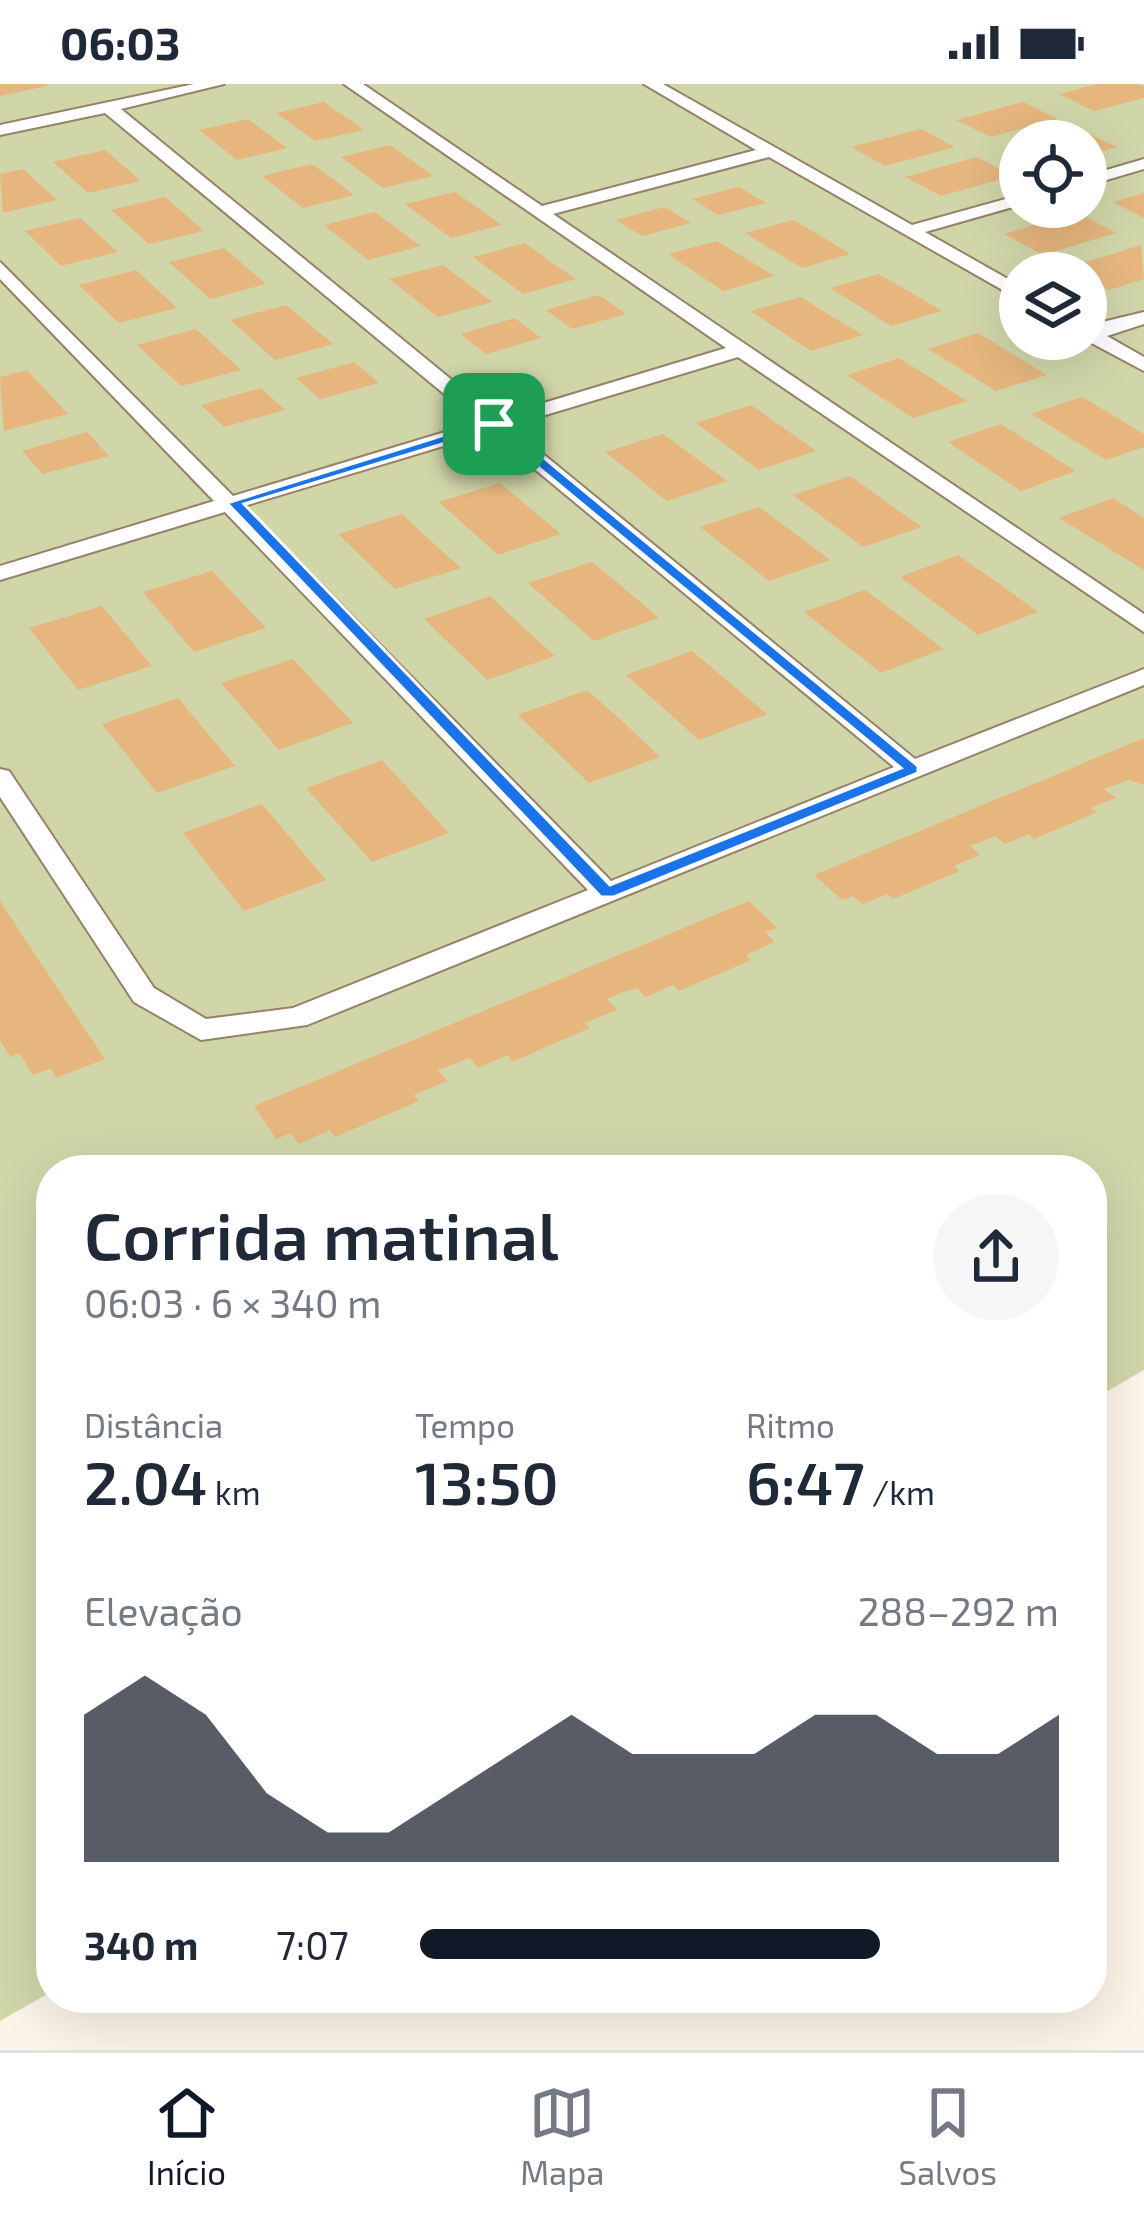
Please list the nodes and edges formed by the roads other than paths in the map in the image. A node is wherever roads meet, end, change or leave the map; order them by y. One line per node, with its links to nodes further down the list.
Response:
1 (216, 84): 4 (lane)
2 (352, 84): 10 (lane)
3 (652, 84): 6 (lane)
4 (108, 107): 5 (lane); 19 (lane)
5 (0, 130)
6 (770, 152): 10 (lane); 11 (lane)
7 (1144, 164): 8 (lane)
8 (1107, 175)
9 (999, 206): 11 (lane)
10 (539, 212): 17 (lane)
11 (910, 231): 13 (lane)
12 (0, 268): 20 (lane)
13 (999, 282)
14 (1144, 318): 15 (lane)
15 (1107, 328)
16 (1107, 343): 18 (lane)
17 (743, 349): 19 (lane); 22 (lane)
18 (1144, 365)
19 (494, 424): 20 (lane); 24 (lane)
20 (234, 503): 21 (lane); 26 (lane)
21 (0, 573)
22 (1144, 625)
23 (1144, 676): 24 (lane)
24 (912, 770): 26 (lane)
25 (0, 778): 26 (lane)
26 (608, 892)

